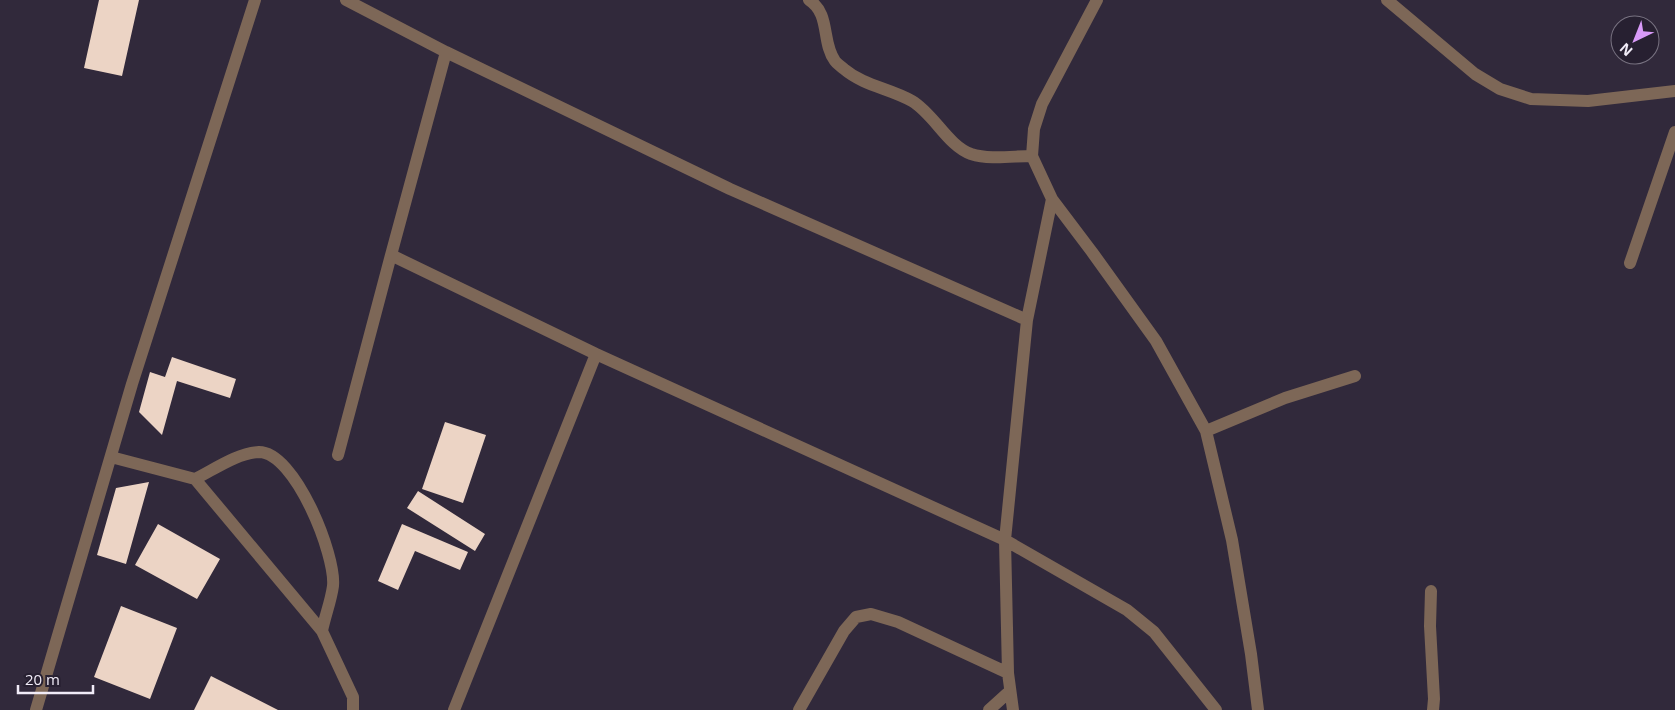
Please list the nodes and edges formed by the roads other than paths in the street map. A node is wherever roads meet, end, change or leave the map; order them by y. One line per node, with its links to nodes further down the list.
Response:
1 (254, 0): 18 (street)
2 (346, 0): 6 (street)
3 (809, 0): 9 (street)
4 (1097, 0): 9 (street)
5 (1387, 0): 7 (street)
6 (446, 52): 11 (street); 13 (street)
7 (1675, 91)
8 (1675, 132): 12 (street)
9 (1032, 156): 10 (street)
10 (1052, 200): 13 (street); 16 (street)
11 (391, 255): 14 (street); 17 (street)
12 (1630, 263)
13 (1027, 320): 20 (street)
14 (596, 354): 20 (street); 27 (street)
15 (1355, 376): 16 (street)
16 (1206, 431): 32 (street)
17 (338, 455)
18 (110, 457): 19 (street); 25 (street)
19 (195, 478): 22 (street); 22 (street)
20 (1005, 540): 23 (street); 31 (street)
21 (1431, 591): 33 (street)
22 (322, 631): 26 (street)
23 (1008, 673): 24 (street); 28 (street)
24 (1010, 691): 29 (street); 30 (street)
25 (36, 710)
26 (353, 710)
27 (454, 710)
28 (799, 710)
29 (989, 710)
30 (1013, 710)
31 (1216, 710)
32 (1258, 710)
33 (1433, 710)

